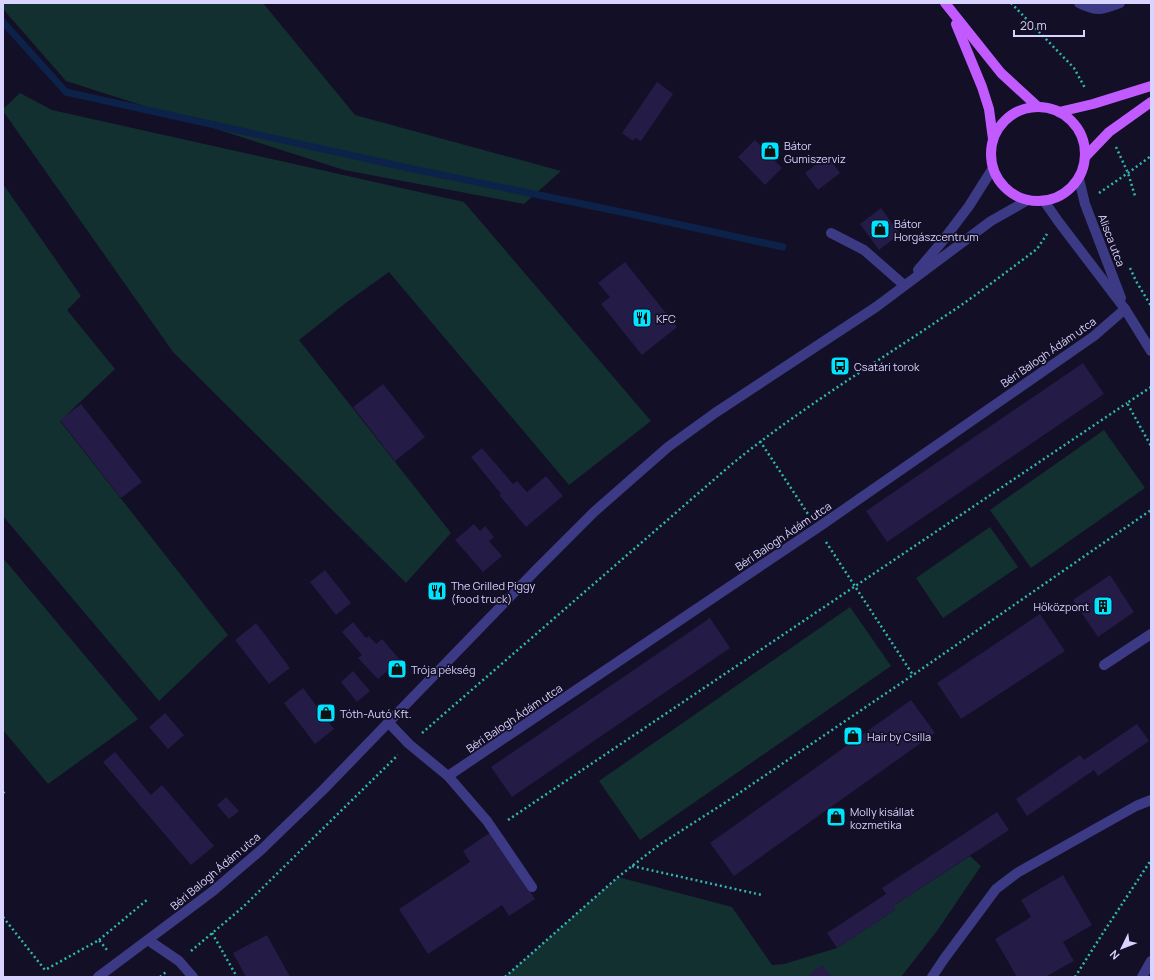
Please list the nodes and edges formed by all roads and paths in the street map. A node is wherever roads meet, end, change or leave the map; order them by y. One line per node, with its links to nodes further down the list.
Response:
1 (945, 3): 5 (main road)
2 (1011, 3): 8 (path)
3 (1079, 3): 4 (street)
4 (1120, 3)
5 (952, 13): 9 (main road); 12 (main road)
6 (1151, 86): 8 (main road)
7 (1151, 102): 11 (main road)
8 (1093, 104): 10 (main road)
9 (1038, 107): 10 (main road); 12 (main road)
10 (1059, 112): 13 (main road)
11 (1109, 132): 13 (main road); 16 (path)
12 (993, 139): 15 (main road)
13 (1086, 156): 17 (main road)
14 (1151, 156): 16 (path)
15 (993, 168): 21 (main road); 27 (street, Béri Balogh Ádám utca)
16 (1128, 173): 18 (path); 19 (path)
17 (1079, 179): 22 (main road); 23 (street, Alisca utca)
18 (1101, 191): 20 (path); 23 (path)
19 (1135, 196)
20 (1103, 198)
21 (1028, 200): 22 (main road); 27 (street, Béri Balogh Ádám utca)
22 (1044, 201): 24 (street, Alisca utca)
23 (1085, 204): 29 (street, Alisca utca)
24 (1058, 222): 29 (street, Alisca utca); 33 (path)
25 (831, 233): 27 (street)
26 (1127, 263): 28 (path)
27 (904, 286): 41 (street, Béri Balogh Ádám utca)
28 (1151, 306)
29 (1125, 309): 30 (street, Alisca utca); 36 (street, Béri Balogh Ádám utca)
30 (1151, 350)
31 (1151, 388): 32 (path)
32 (1127, 403): 34 (path); 37 (path)
33 (760, 441): 36 (path); 42 (path)
34 (1151, 446)
35 (1151, 510): 40 (path)
36 (817, 528): 37 (path); 43 (street, Béri Balogh Ádám utca)
37 (855, 587): 40 (path); 45 (path)
38 (1151, 634): 39 (street)
39 (1104, 665)
40 (913, 675): 47 (path)
41 (388, 722): 42 (street); 54 (street, Béri Balogh Ádám utca)
42 (409, 744): 43 (street); 52 (path)
43 (448, 776): 45 (street)
44 (1151, 800): 62 (street)
45 (493, 830): 48 (street)
46 (1151, 860): 63 (path)
47 (632, 866): 49 (path); 61 (path)
48 (532, 887)
49 (762, 895)
50 (148, 899): 53 (path)
51 (3, 918): 53 (path)
52 (212, 933): 56 (path); 60 (path)
53 (99, 940): 57 (path)
54 (148, 940): 56 (street); 57 (street, Béri Balogh Ádám utca)
55 (1151, 960): 64 (street)
56 (179, 962): 59 (street)
57 (117, 963): 58 (street, Béri Balogh Ádám utca)
58 (98, 977)
59 (193, 977)
60 (237, 977)
61 (505, 977)
62 (932, 977)
63 (1075, 977)
64 (1142, 977)

